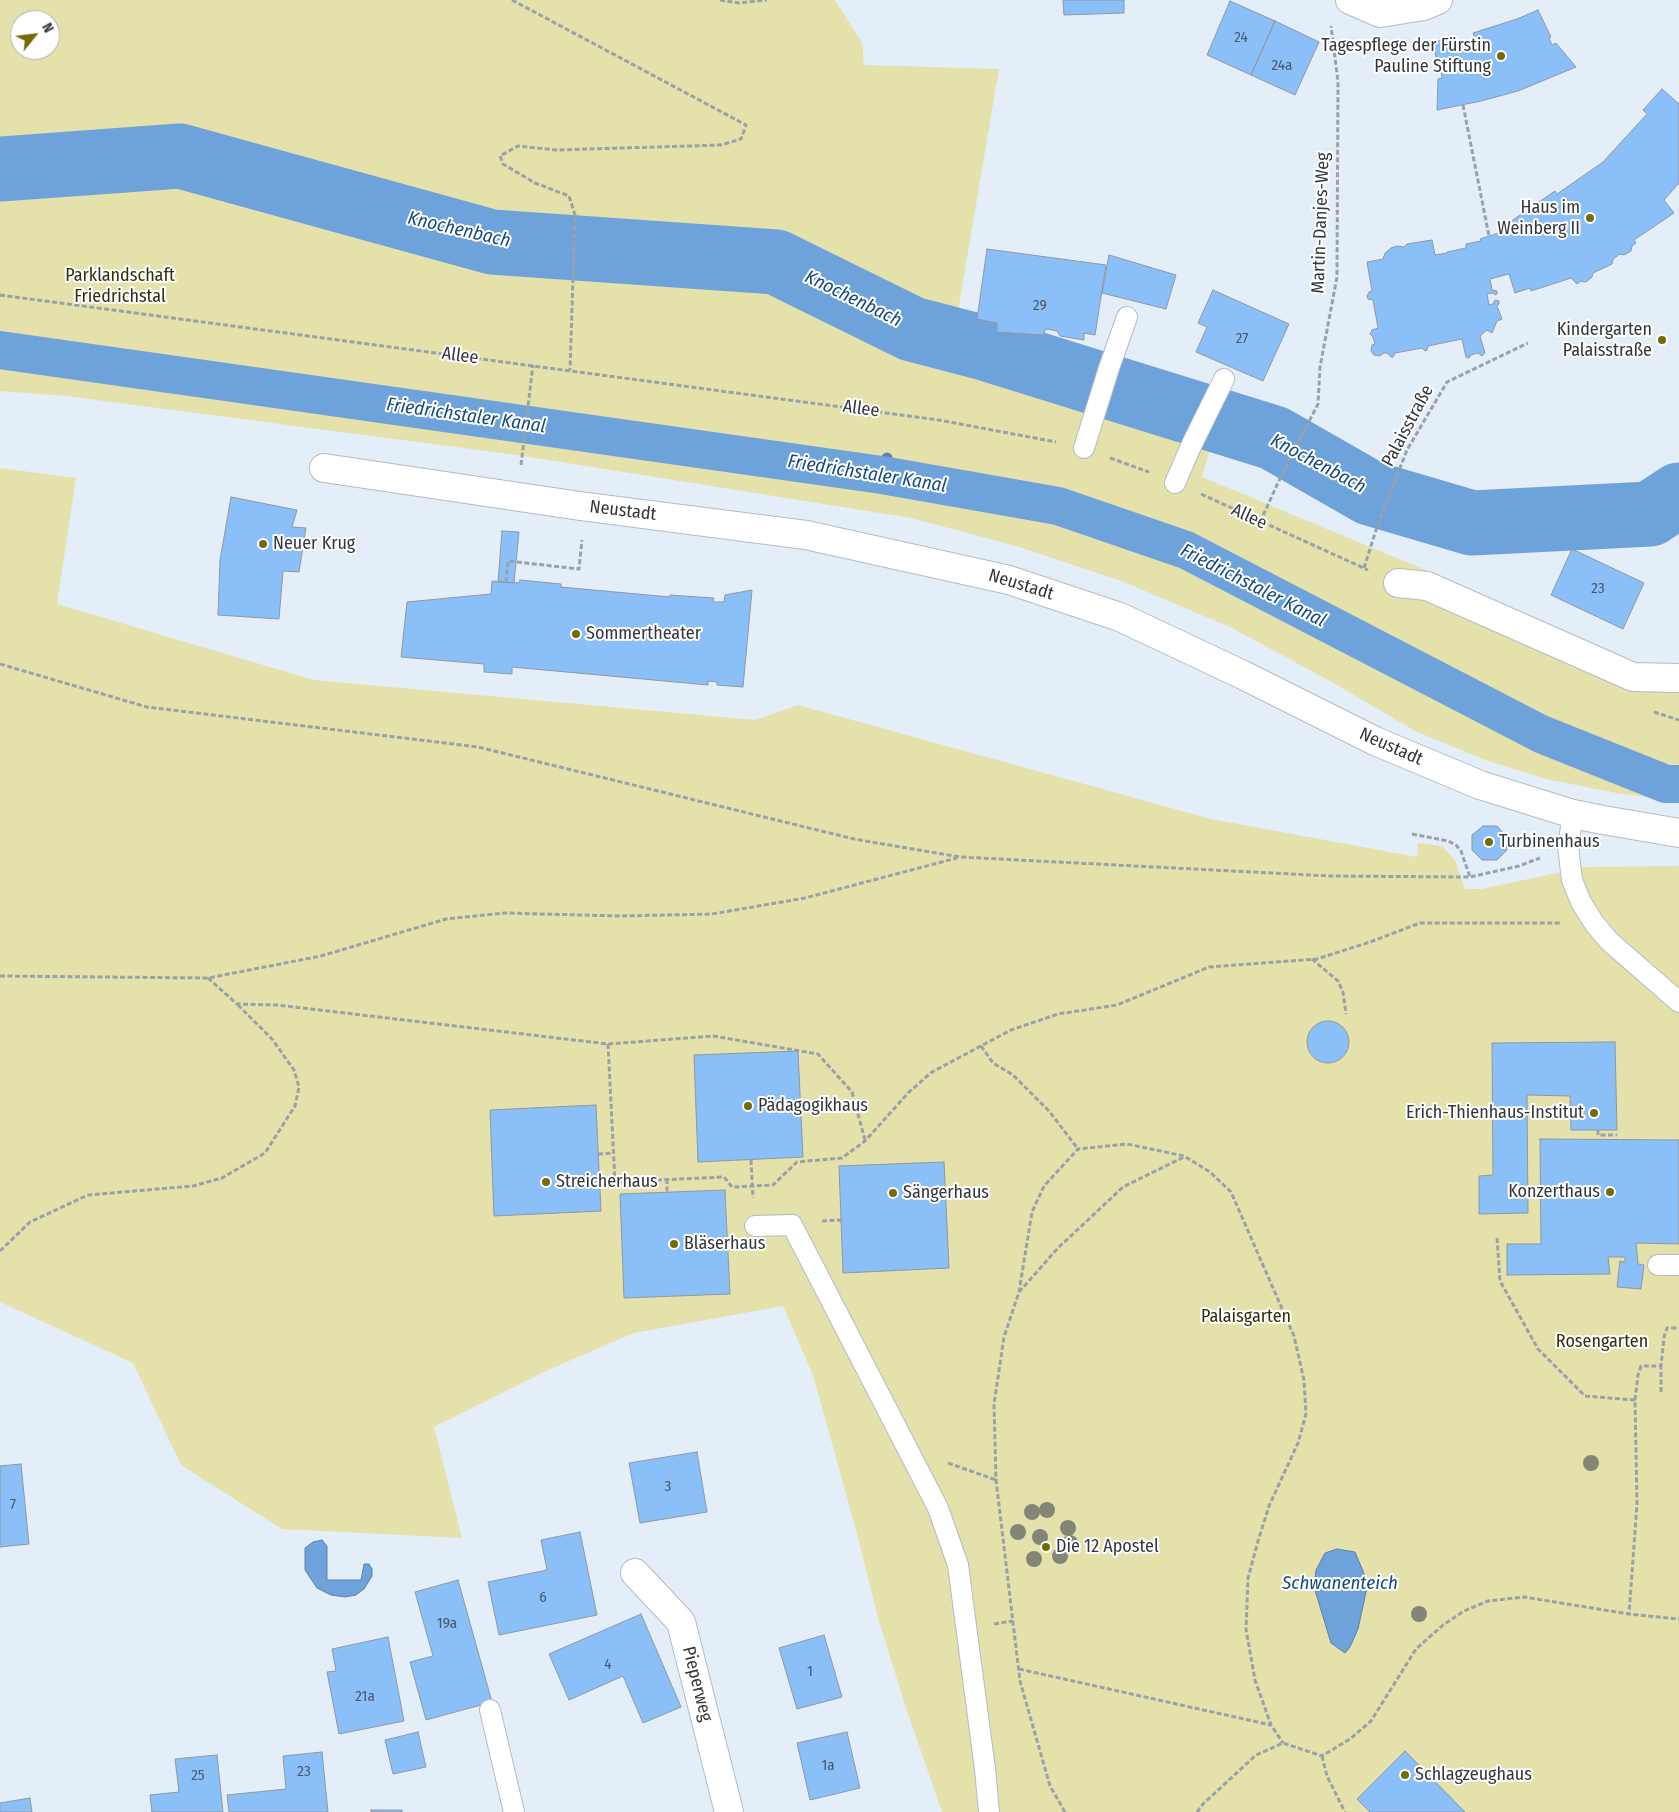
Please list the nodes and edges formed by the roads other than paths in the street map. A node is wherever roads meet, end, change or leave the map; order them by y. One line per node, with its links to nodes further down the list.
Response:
1 (1350, 0): 2 (main road)
2 (1438, 0)
3 (1127, 317): 5 (lane)
4 (1224, 379): 7 (lane)
5 (1084, 448)
6 (324, 468): 10 (main road, Neustadt)
7 (1175, 483)
8 (1398, 583): 9 (main road)
9 (1679, 678)
10 (1572, 814): 11 (main road, Neustadt); 12 (lane)
11 (1679, 833)
12 (1679, 1002)
13 (755, 1226): 20 (lane)
14 (1658, 1265): 15 (lane)
15 (1679, 1265)
16 (635, 1573): 19 (main road, Pieperweg)
17 (490, 1710): 18 (lane)
18 (514, 1812)
19 (729, 1812)
20 (989, 1812)

